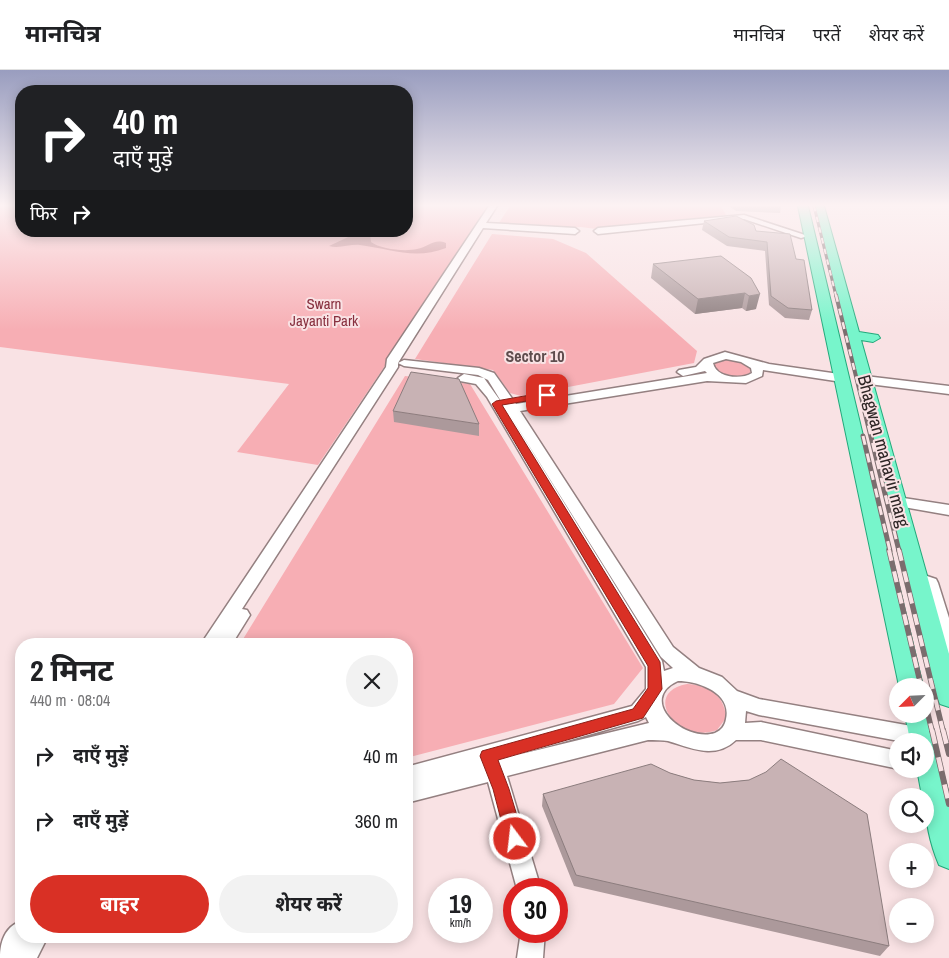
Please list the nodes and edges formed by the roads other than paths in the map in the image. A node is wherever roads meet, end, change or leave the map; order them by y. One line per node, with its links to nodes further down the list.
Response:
1 (470, 247): 8 (street)
2 (812, 247): 11 (main road, Bhagwan mahavir marg)
3 (833, 247): 4 (main road, Bhagwan mahavir marg)
4 (853, 335): 5 (main road); 12 (main road, Bhagwan mahavir marg)
5 (872, 338)
6 (752, 362): 7 (street); 9 (street); 11 (street)
7 (707, 363): 10 (street); 15 (street)
8 (398, 365): 15 (street); 21 (street); 22 (street)
9 (756, 376): 10 (street); 11 (street)
10 (722, 378): 15 (street)
11 (843, 382): 19 (main road, Bhagwan mahavir marg)
12 (866, 384): 13 (street); 14 (street); 16 (main road, Bhagwan mahavir marg)
13 (949, 390)
14 (949, 398)
15 (505, 406): 24 (street); 26 (street)
16 (897, 502): 17 (street); 18 (main road, Bhagwan mahavir marg)
17 (949, 510)
18 (918, 579): 20 (main road, Bhagwan mahavir marg); 23 (street)
19 (892, 602): 20 (main road); 25 (main road, Bhagwan mahavir marg)
20 (925, 606): 28 (main road, Bhagwan mahavir marg)
21 (214, 638)
22 (227, 638)
23 (949, 647)
24 (694, 674): 26 (street); 27 (street)
25 (909, 678)
26 (654, 692): 30 (street); 33 (street)
27 (731, 696): 29 (street); 31 (street)
28 (949, 697)
29 (732, 732): 30 (street); 32 (street)
30 (672, 733): 33 (street)
31 (889, 738)
32 (889, 758)
33 (491, 763): 34 (street); 36 (street); 38 (street)
34 (413, 776)
35 (931, 778): 37 (main road)
36 (413, 791)
37 (949, 855)
38 (526, 878)
39 (15, 942): 42 (street)
40 (32, 943): 43 (street)
41 (532, 943): 44 (street)
42 (5, 958)
43 (22, 958)
44 (530, 958)

